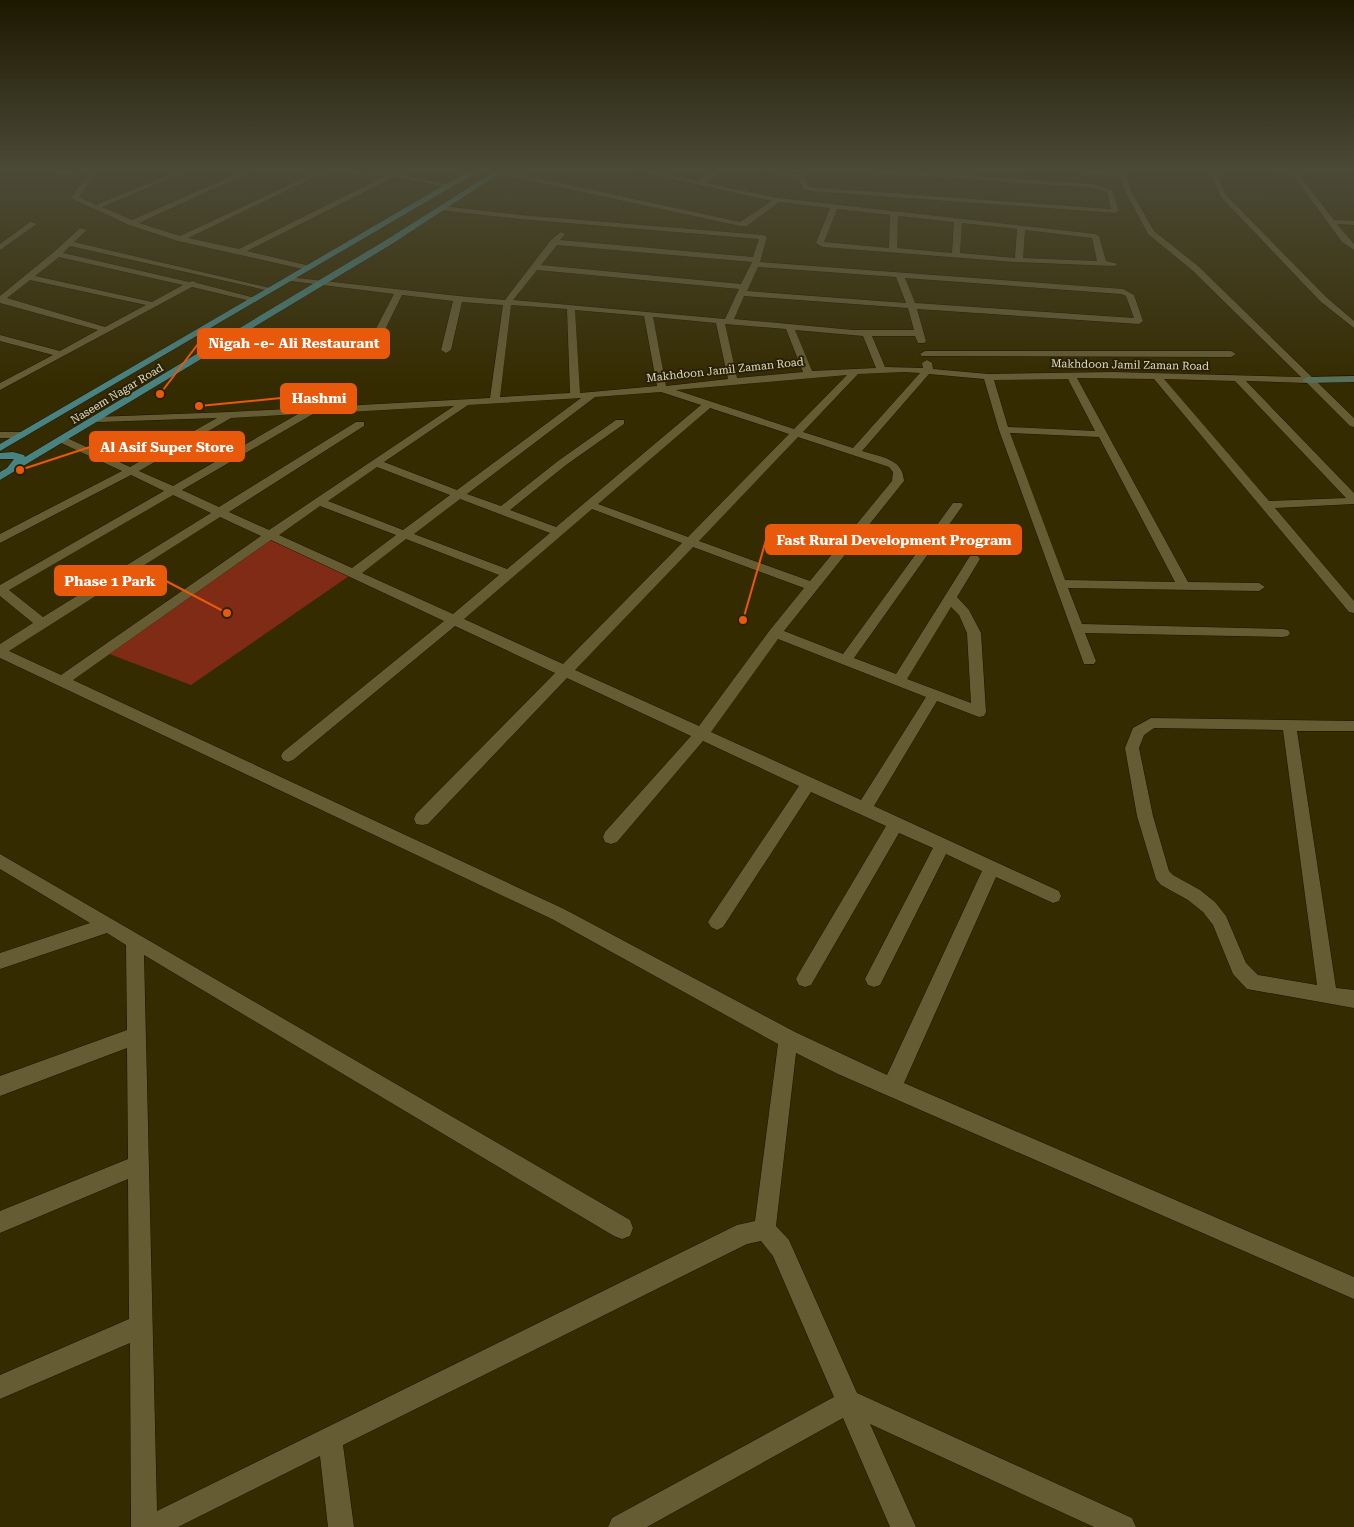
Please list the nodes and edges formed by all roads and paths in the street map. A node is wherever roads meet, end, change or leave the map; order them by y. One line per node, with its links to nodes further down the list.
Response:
1 (192, 242): 17 (street)
2 (259, 242): 17 (street)
3 (351, 242): 25 (main road, Naseem Nagar Road)
4 (386, 242): 30 (main road, Naseem Nagar Road)
5 (554, 242): 24 (street)
6 (557, 242): 21 (street)
7 (762, 242): 21 (street)
8 (820, 242): 16 (street)
9 (893, 242): 16 (street)
10 (957, 242): 19 (street)
11 (1020, 242): 20 (street)
12 (1096, 242): 22 (street)
13 (1164, 242): 63 (street)
14 (1268, 242): 43 (street)
15 (68, 243): 18 (street); 31 (street)
16 (893, 251): 19 (street)
17 (240, 252): 25 (street)
18 (57, 254): 26 (street); 29 (street)
19 (956, 256): 20 (street)
20 (1019, 260): 22 (street)
21 (756, 262): 27 (street); 32 (street)
22 (1102, 263): 23 (street)
23 (1114, 264)
24 (534, 267): 32 (street); 37 (street)
25 (307, 268): 28 (main road, Naseem Nagar Road)
26 (29, 276): 34 (street); 38 (street)
27 (900, 276): 39 (street); 39 (street)
28 (291, 279): 30 (street); 31 (main road, Naseem Nagar Road)
29 (193, 283): 35 (street); 38 (street)
30 (320, 283): 33 (street); 77 (main road, Naseem Nagar Road)
31 (270, 289): 35 (main road, Naseem Nagar Road)
32 (744, 290): 39 (street); 42 (street)
33 (399, 292): 36 (street); 49 (street)
34 (0, 299): 45 (street)
35 (256, 299): 85 (main road, Naseem Nagar Road)
36 (458, 299): 37 (street); 50 (street)
37 (507, 303): 40 (street); 72 (street)
38 (152, 304): 45 (street)
39 (912, 306): 47 (street)
40 (571, 307): 41 (street); 71 (street)
41 (648, 315): 42 (street); 68 (street)
42 (724, 322): 44 (street); 65 (street)
43 (1354, 325)
44 (790, 327): 46 (street); 57 (street)
45 (107, 330): 51 (street)
46 (866, 333): 47 (street); 55 (street)
47 (919, 333): 52 (street)
48 (0, 338): 51 (street)
49 (374, 342)
50 (446, 350)
51 (61, 354): 64 (street)
52 (925, 354): 53 (street); 56 (street)
53 (1231, 354)
54 (856, 370): 55 (street, Makhdoon Jamil Zaman Road); 57 (street, Makhdoon Jamil Zaman Road); 82 (street)
55 (881, 370): 56 (street, Makhdoon Jamil Zaman Road)
56 (928, 370): 59 (street, Makhdoon Jamil Zaman Road); 88 (street)
57 (809, 374): 65 (street, Makhdoon Jamil Zaman Road)
58 (1071, 376): 59 (street, Makhdoon Jamil Zaman Road); 60 (street, Makhdoon Jamil Zaman Road); 83 (street)
59 (988, 377): 81 (street)
60 (1157, 377): 61 (street, Makhdoon Jamil Zaman Road); 99 (street)
61 (1238, 379): 63 (street, Makhdoon Jamil Zaman Road); 95 (street)
62 (1354, 379): 63 (street, Makhdoon Jamil Zaman Road)
63 (1308, 380): 69 (street)
64 (5, 381): 66 (street)
65 (733, 382): 68 (street, Makhdoon Jamil Zaman Road)
66 (0, 388)
67 (1354, 388): 69 (street)
68 (662, 389): 70 (street, Makhdoon Jamil Zaman Road); 74 (street)
69 (1319, 391): 80 (street)
70 (592, 395): 71 (street, Makhdoon Jamil Zaman Road); 94 (street)
71 (575, 396): 72 (street, Makhdoon Jamil Zaman Road)
72 (495, 400): 73 (street, Makhdoon Jamil Zaman Road)
73 (466, 402): 75 (street, Makhdoon Jamil Zaman Road); 90 (street)
74 (709, 404): 82 (street); 97 (street)
75 (311, 411): 76 (street, Makhdoon Jamil Zaman Road); 93 (street)
76 (230, 415): 77 (street, Makhdoon Jamil Zaman Road); 91 (street)
77 (99, 419): 86 (main road, Naseem Nagar Road)
78 (620, 422): 100 (street)
79 (360, 424): 101 (street)
80 (1354, 424)
81 (1004, 430): 83 (street); 110 (street)
82 (797, 432): 88 (street); 106 (street)
83 (1102, 434): 111 (street)
84 (0, 435): 85 (street)
85 (22, 435): 87 (main road, Naseem Nagar Road)
86 (63, 440): 91 (street); 92 (main road, Naseem Nagar Road)
87 (0, 448)
88 (856, 452): 112 (street)
89 (0, 456): 92 (main road)
90 (376, 463): 94 (street); 96 (street)
91 (129, 472): 93 (street); 105 (street)
92 (5, 475)
93 (171, 491): 101 (street); 114 (street)
94 (460, 494): 100 (street); 103 (street)
95 (1354, 501): 99 (street)
96 (319, 502): 103 (street); 104 (street)
97 (590, 505): 102 (street); 106 (street)
98 (957, 505): 123 (street)
99 (1266, 505): 116 (street)
100 (502, 511): 102 (street)
101 (218, 513): 104 (street); 118 (street)
102 (558, 532): 109 (street)
103 (403, 535): 108 (street); 109 (street)
104 (269, 536): 108 (street); 127 (street)
105 (0, 539)
106 (691, 542): 112 (street); 125 (street)
107 (974, 559): 115 (street)
108 (352, 574): 117 (street)
109 (508, 574): 117 (street)
110 (1061, 584): 111 (street); 119 (street)
111 (1184, 586): 113 (street)
112 (812, 587): 120 (street)
113 (1259, 587)
114 (0, 590): 118 (street)
115 (950, 598): 126 (street); 128 (street)
116 (1354, 609)
117 (453, 620): 125 (street); 132 (street)
118 (42, 623): 122 (street)
119 (1077, 628): 121 (street); 124 (street)
120 (775, 633): 123 (street); 131 (street)
121 (1283, 633)
122 (0, 651): 127 (street)
123 (846, 660): 126 (street)
124 (1089, 662)
125 (565, 672): 131 (street); 135 (street)
126 (899, 681): 128 (street)
127 (62, 682): 151 (street)
128 (934, 695): 134 (street)
129 (1289, 724): 130 (street); 148 (street); 148 (street)
130 (1354, 726)
131 (701, 734): 133 (street); 137 (street)
132 (288, 756)
133 (808, 784): 134 (street); 142 (street)
134 (864, 809): 136 (street)
135 (422, 819)
136 (896, 824): 138 (street); 147 (street)
137 (611, 837)
138 (943, 845): 140 (street); 146 (street)
139 (1, 863): 143 (street)
140 (992, 868): 141 (street); 153 (street)
141 (1053, 896)
142 (717, 922)
143 (108, 925): 144 (street); 145 (street)
144 (135, 941): 150 (street); 156 (street)
145 (0, 961)
146 (874, 978)
147 (805, 979)
148 (1328, 995): 149 (street)
149 (1354, 999)
150 (136, 1036): 152 (street); 154 (street)
151 (788, 1039): 153 (street); 157 (street)
152 (0, 1086)
153 (892, 1087): 158 (street)
154 (138, 1165): 155 (street); 159 (street)
155 (0, 1222)
156 (622, 1228)
157 (765, 1230): 161 (street); 162 (street)
158 (1354, 1288)
159 (141, 1326): 160 (street); 163 (street)
160 (0, 1387)
161 (849, 1402): 166 (street); 167 (street); 168 (street)
162 (330, 1438): 164 (street); 165 (street)
163 (144, 1527)
164 (151, 1527)
165 (342, 1527)
166 (621, 1527)
167 (903, 1527)
168 (1123, 1527)

